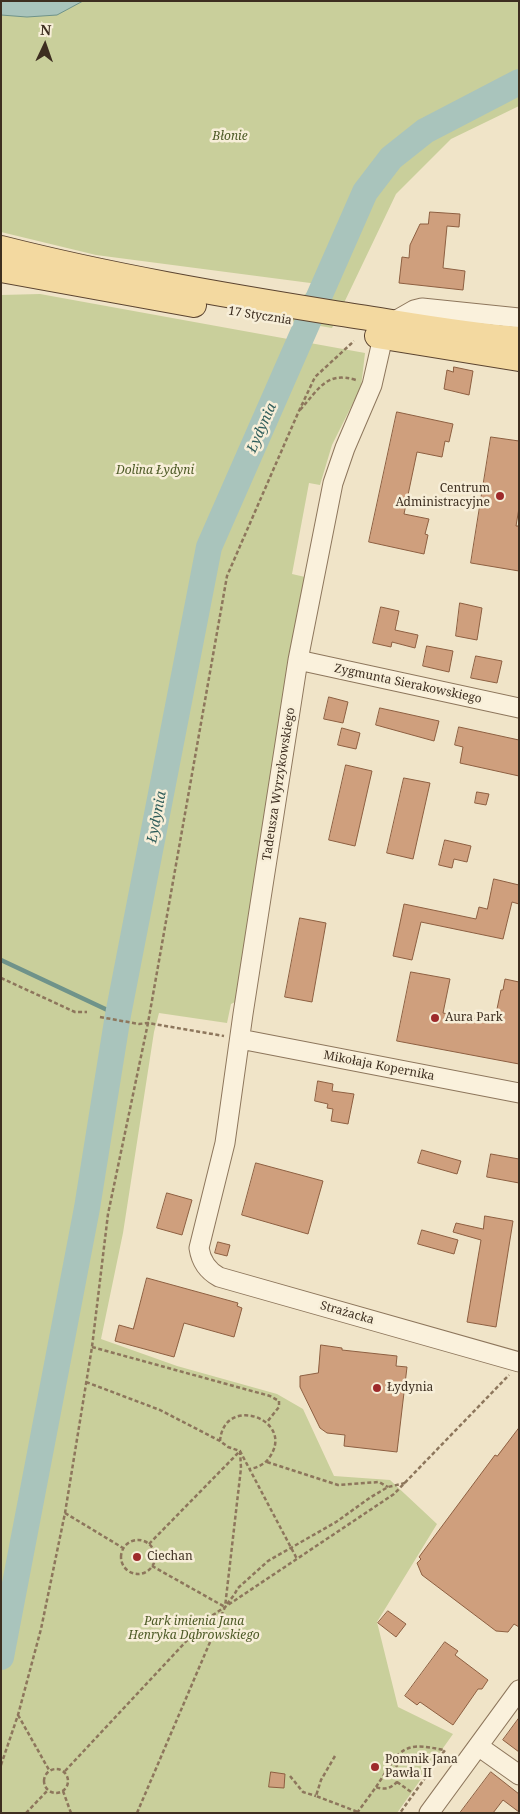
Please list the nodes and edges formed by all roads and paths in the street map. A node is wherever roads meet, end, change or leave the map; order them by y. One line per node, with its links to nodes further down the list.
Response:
1 (1, 248): 3 (main road, 17 Stycznia)
2 (1, 270): 3 (main road, 17 Stycznia)
3 (276, 311): 5 (main road, 17 Stycznia)
4 (519, 318): 6 (street)
5 (351, 329): 6 (main road, 17 Stycznia); 10 (path)
6 (388, 329): 7 (main road, 17 Stycznia); 8 (main road, 17 Stycznia); 9 (street, Tadeusza Wyrzykowskiego)
7 (519, 340)
8 (519, 359)
9 (372, 385): 10 (path); 11 (street, Tadeusza Wyrzykowskiego)
10 (298, 412): 16 (path)
11 (298, 660): 12 (street, Zygmunta Sierakowskiego); 17 (street, Tadeusza Wyrzykowskiego)
12 (519, 708)
13 (1, 978): 14 (path)
14 (87, 1012)
15 (100, 1018): 16 (path)
16 (148, 1023): 17 (path); 20 (path)
17 (240, 1039): 18 (street, Mikołaja Kopernika); 19 (street, Tadeusza Wyrzykowskiego)
18 (519, 1093)
19 (200, 1239): 21 (street, Strażacka)
20 (92, 1347): 22 (path); 23 (path)
21 (515, 1368): 28 (path)
22 (86, 1382): 24 (path); 30 (path)
23 (266, 1422): 24 (path); 26 (path)
24 (220, 1441): 25 (path)
25 (240, 1451): 27 (path); 31 (path); 36 (path)
26 (267, 1462): 27 (path); 29 (path)
27 (249, 1469): 32 (path)
28 (405, 1483): 29 (path); 34 (path)
29 (388, 1487): 32 (path)
30 (65, 1512): 33 (path); 38 (path)
31 (149, 1544): 33 (path); 35 (path)
32 (291, 1547): 34 (path); 36 (path)
33 (123, 1548): 35 (path)
34 (297, 1559): 36 (path)
35 (152, 1566): 36 (path)
36 (225, 1607): 44 (path); 56 (path)
37 (519, 1690): 39 (street)
38 (18, 1715): 42 (path); 43 (path)
39 (478, 1746): 46 (street); 58 (street)
40 (335, 1756): 52 (path)
41 (393, 1761): 47 (path); 48 (path); 51 (path)
42 (1, 1765)
43 (49, 1770): 44 (path); 49 (path)
44 (64, 1771): 50 (path)
45 (290, 1776): 52 (path)
46 (519, 1776)
47 (397, 1782): 48 (path); 51 (path)
48 (376, 1786): 53 (path)
49 (48, 1790): 50 (path); 54 (path)
50 (63, 1791): 55 (path)
51 (414, 1794): 57 (path)
52 (316, 1796): 53 (path)
53 (358, 1812)
54 (26, 1813)
55 (71, 1813)
56 (137, 1813)
57 (400, 1813)
58 (429, 1813)

